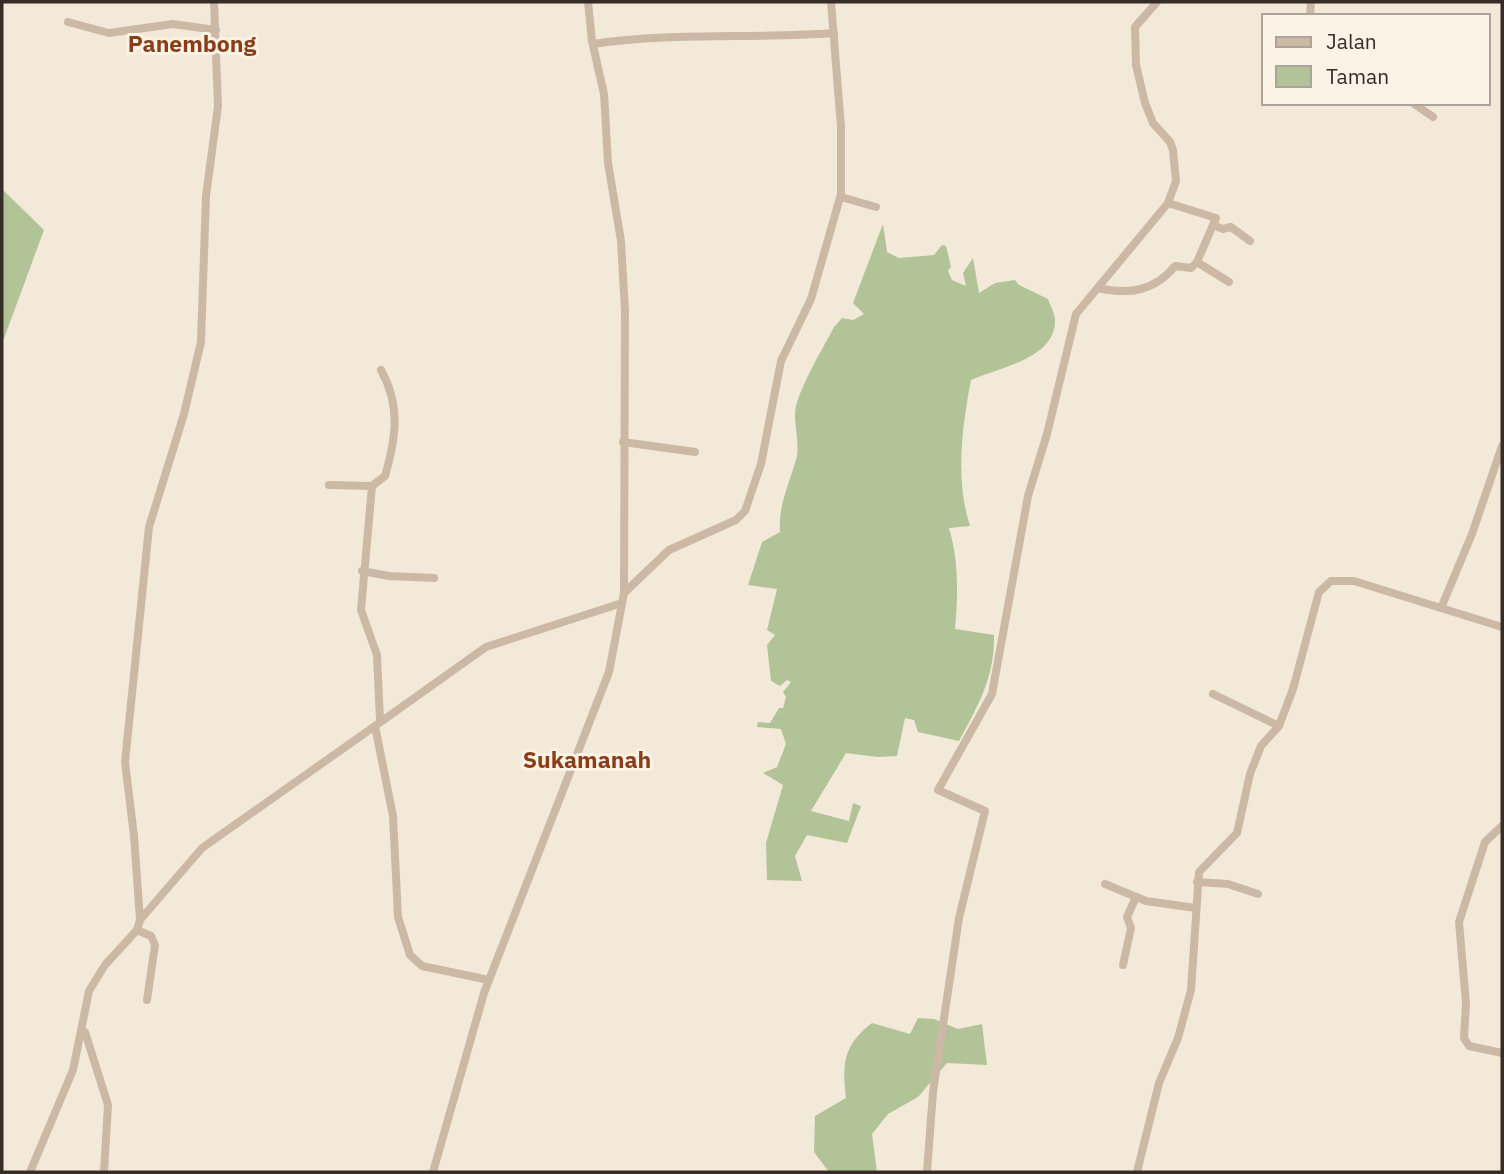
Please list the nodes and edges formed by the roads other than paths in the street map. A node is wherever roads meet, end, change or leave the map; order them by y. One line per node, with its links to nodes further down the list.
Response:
1 (214, 2): 6 (street)
2 (588, 2): 8 (street)
3 (831, 2): 7 (street)
4 (1157, 2): 12 (street)
5 (68, 22): 6 (street)
6 (216, 30): 40 (street)
7 (834, 33): 8 (street); 11 (street)
8 (593, 44): 20 (street)
9 (1416, 105): 10 (street)
10 (1433, 117)
11 (841, 197): 13 (street); 27 (street)
12 (1168, 203): 14 (street); 18 (street)
13 (876, 207)
14 (1213, 225): 15 (street); 16 (street)
15 (1250, 241)
16 (1196, 262): 17 (street); 18 (street)
17 (1229, 282)
18 (1098, 288): 50 (street)
19 (381, 370): 24 (street)
20 (623, 442): 22 (street); 27 (street)
21 (1502, 446): 29 (street)
22 (695, 452)
23 (329, 485): 24 (street)
24 (372, 486): 25 (street)
25 (362, 571): 26 (street); 32 (street)
26 (433, 578)
27 (624, 593): 28 (street)
28 (622, 603): 32 (street); 43 (street)
29 (1441, 608): 30 (street); 33 (street)
30 (1502, 627)
31 (1213, 694): 33 (street)
32 (378, 723): 40 (street); 43 (street)
33 (1279, 726): 35 (street)
34 (1502, 826): 46 (street)
35 (1197, 882): 37 (street); 39 (street)
36 (1105, 884): 38 (street)
37 (1258, 894)
38 (1136, 897): 39 (street); 42 (street)
39 (1196, 908): 51 (street)
40 (140, 920): 41 (street)
41 (137, 930): 44 (street); 45 (street)
42 (1123, 965)
43 (489, 980): 49 (street)
44 (147, 1000)
45 (83, 1025): 47 (street); 48 (street)
46 (1502, 1053)
47 (30, 1172)
48 (104, 1172)
49 (433, 1172)
50 (927, 1172)
51 (1137, 1172)

